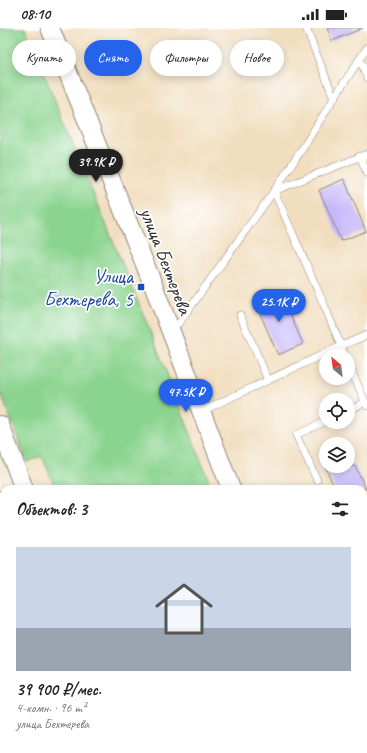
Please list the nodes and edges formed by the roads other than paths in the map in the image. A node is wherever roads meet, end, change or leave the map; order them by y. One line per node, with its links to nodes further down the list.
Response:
1 (50, 28): 11 (street, улица Бехтерева)
2 (306, 28): 6 (lane)
3 (367, 48): 4 (lane)
4 (358, 63): 5 (lane); 6 (lane)
5 (367, 78)
6 (334, 98): 9 (lane)
7 (364, 155): 8 (lane); 9 (lane)
8 (367, 173)
9 (274, 190): 11 (lane); 13 (lane)
10 (240, 315): 16 (lane)
11 (169, 328): 19 (street, улица Бехтерева)
12 (367, 335): 13 (lane)
13 (341, 346): 14 (lane); 16 (lane)
14 (342, 349)
15 (355, 379): 17 (lane)
16 (268, 380): 19 (lane)
17 (366, 404): 18 (lane)
18 (355, 408)
19 (202, 412): 24 (street, улица Бехтерева)
20 (319, 424): 22 (lane)
21 (0, 425): 23 (street)
22 (317, 480)
23 (22, 485)
24 (229, 485)

